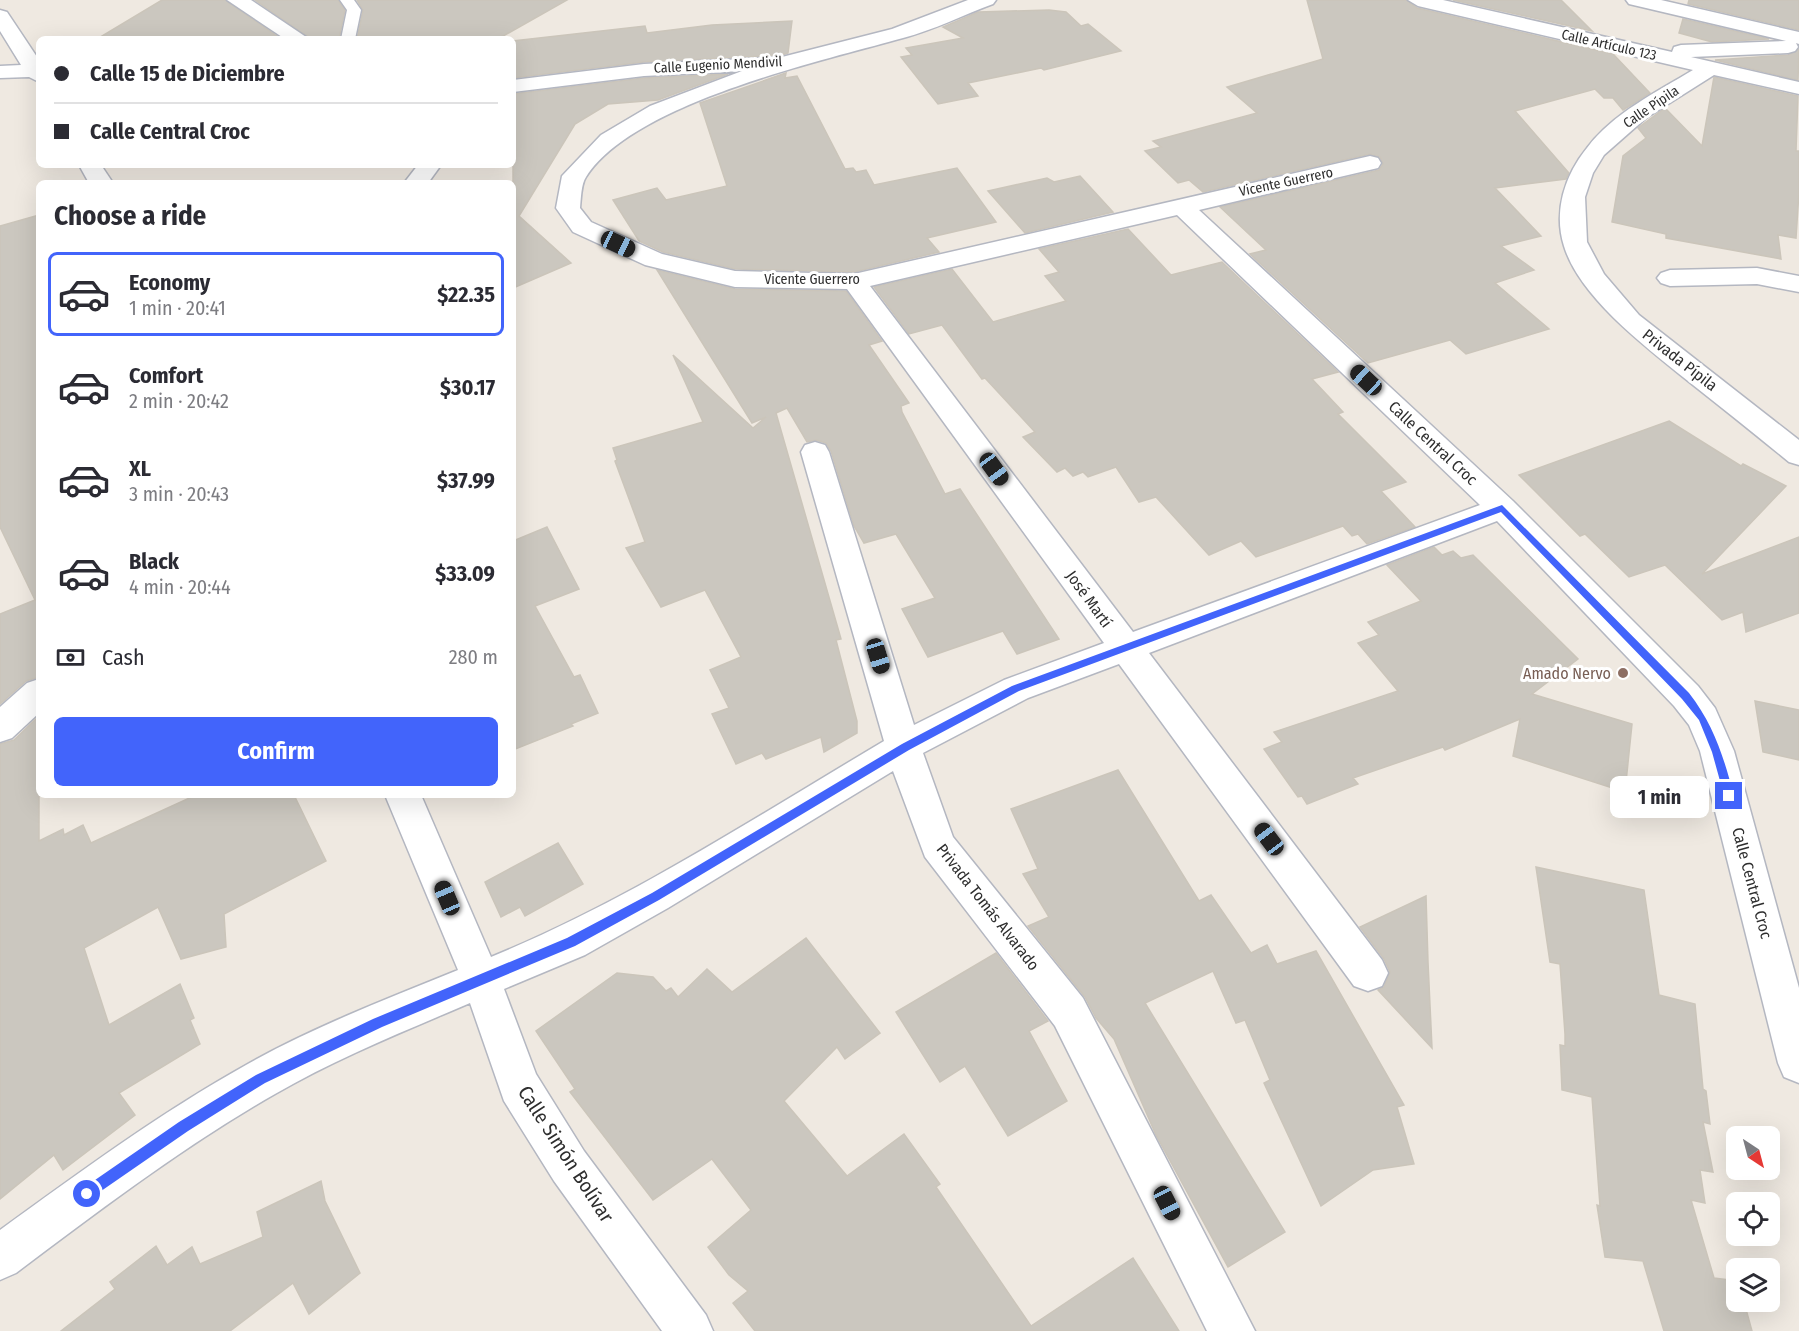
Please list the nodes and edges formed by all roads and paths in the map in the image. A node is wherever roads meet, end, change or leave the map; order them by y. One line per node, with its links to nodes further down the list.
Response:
1 (237, 0): 7 (street)
2 (346, 0): 8 (lane)
3 (986, 0): 12 (street, Calle Eugenio Mendivil)
4 (1418, 0): 11 (street, Calle Artículo 123)
5 (1636, 0): 9 (street)
6 (0, 16): 13 (street)
7 (293, 36)
8 (349, 36)
9 (1799, 38)
10 (1799, 47): 11 (street)
11 (1638, 52): 14 (street, Calle Artículo 123)
12 (782, 63): 17 (street, Calle Eugenio Mendivil); 25 (street, Vicente Guerrero)
13 (36, 69)
14 (1708, 69): 18 (street, Calle Artículo 123); 23 (street, Calle Pípila)
15 (0, 72): 16 (street)
16 (36, 72)
17 (516, 86)
18 (1799, 88)
19 (1370, 163): 22 (street, Vicente Guerrero)
20 (428, 168): 21 (street)
21 (418, 180)
22 (1180, 205): 25 (street, Vicente Guerrero); 29 (street, Calle Central Croc)
23 (1577, 250): 28 (street, Privada Pípila)
24 (1670, 278): 26 (street)
25 (854, 282): 30 (street, José Martí)
26 (1799, 284)
27 (815, 452): 33 (street, Privada Tomás Alvarado)
28 (1799, 455)
29 (1502, 508): 30 (street); 37 (street, Calle Central Croc)
30 (1126, 649): 33 (street); 35 (street, José Martí)
31 (36, 695): 32 (street)
32 (0, 728)
33 (905, 747): 36 (street); 40 (street, Privada Tomás Alvarado)
34 (404, 798): 36 (street, Calle Simón Bolívar)
35 (1368, 973)
36 (482, 981): 38 (street); 39 (street, Calle Simón Bolívar)
37 (1799, 1063)
38 (0, 1257)
39 (690, 1331)
40 (1232, 1331)

